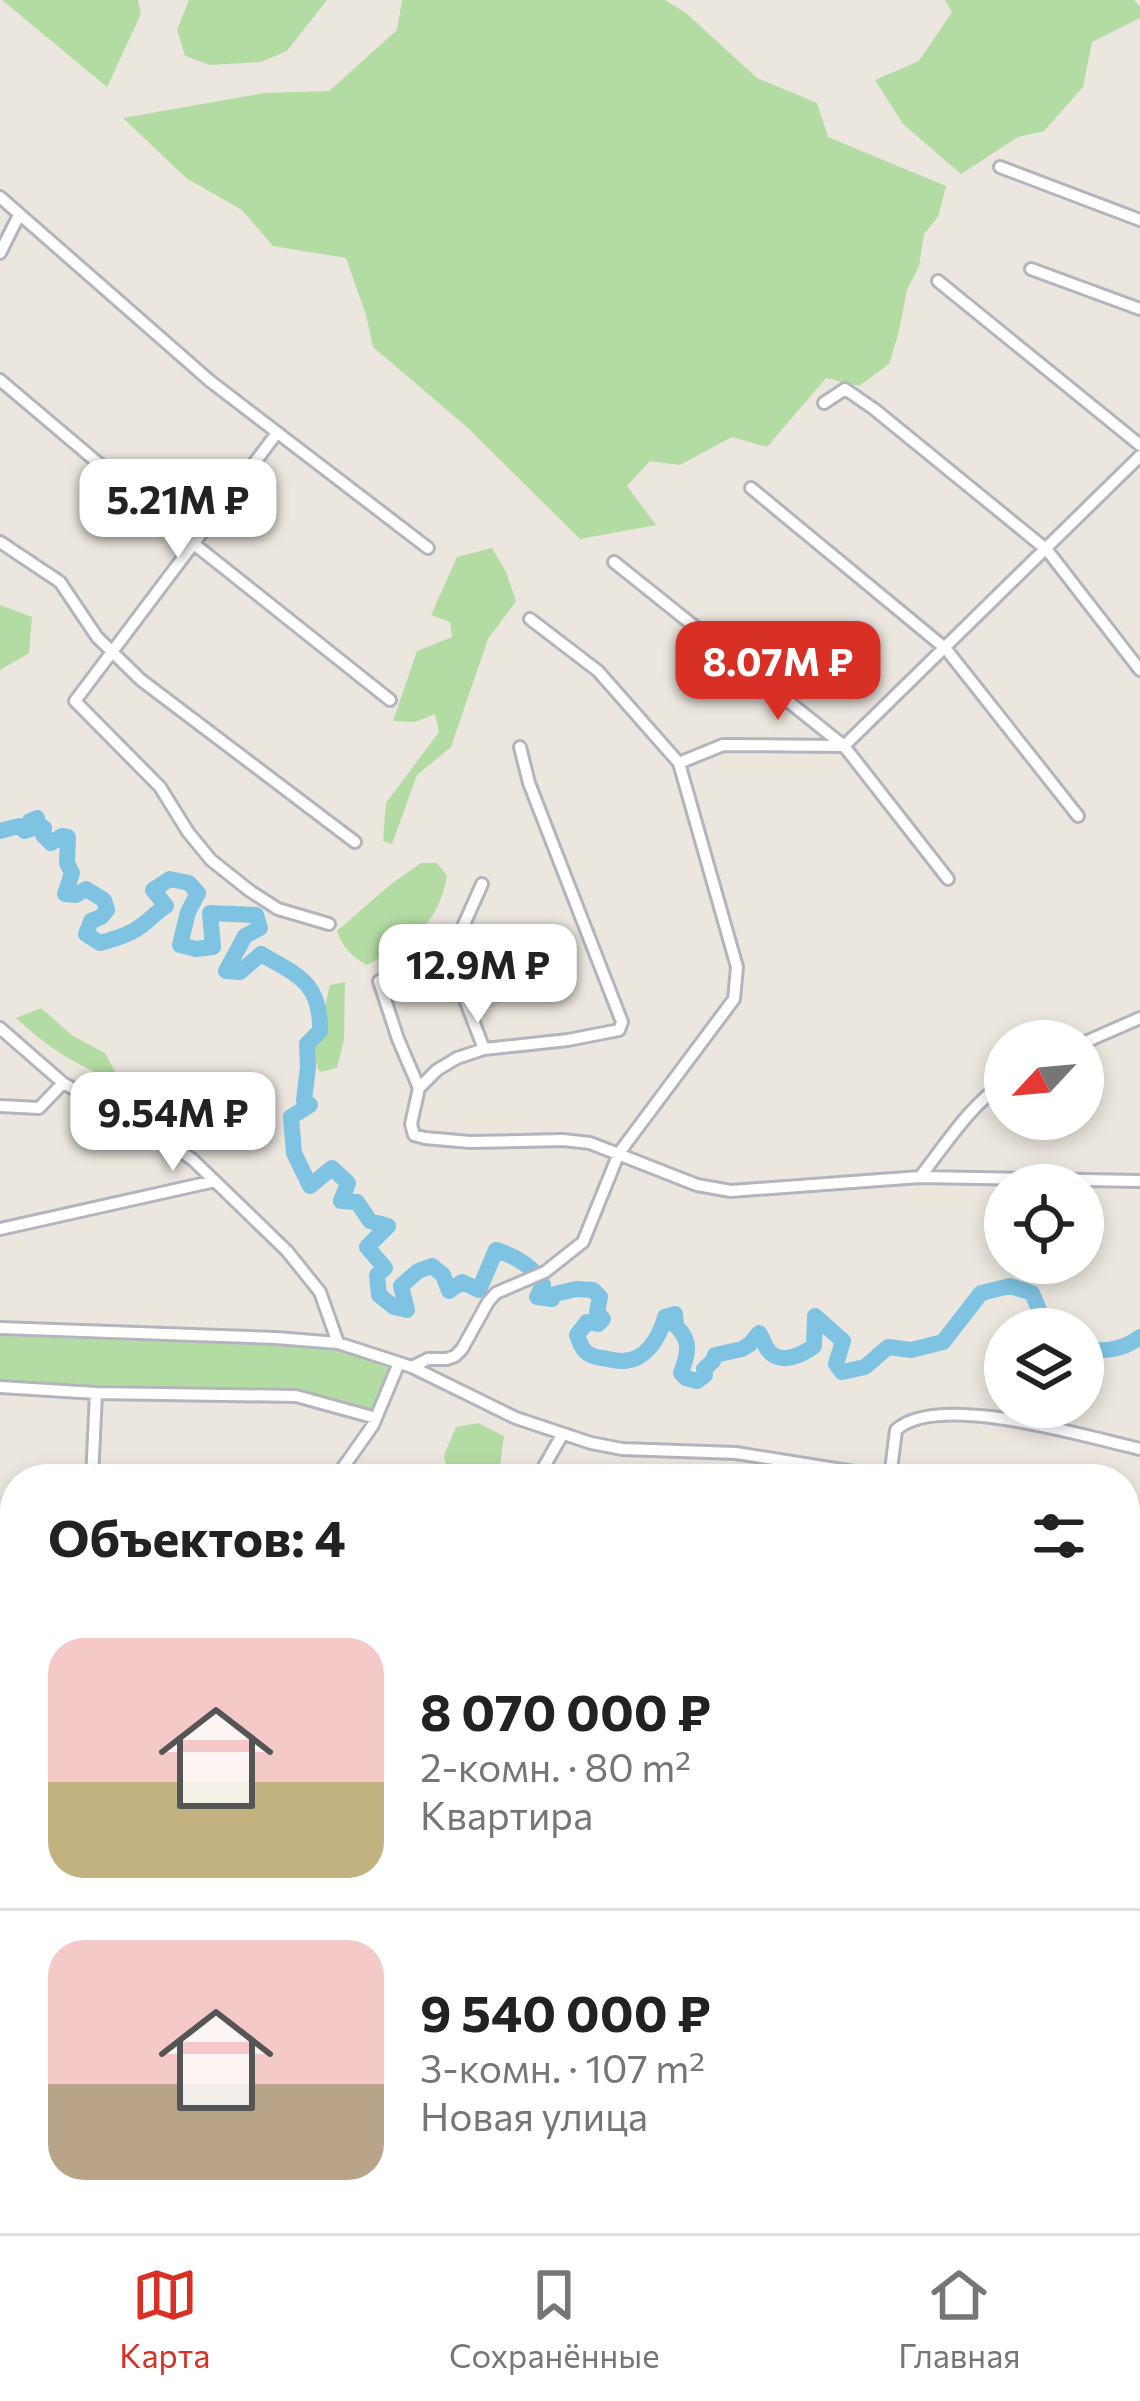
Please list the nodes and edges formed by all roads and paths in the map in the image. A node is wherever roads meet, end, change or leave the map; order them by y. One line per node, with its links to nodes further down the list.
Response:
1 (1000, 167): 4 (street)
2 (0, 197): 3 (street)
3 (19, 214): 5 (street); 11 (street)
4 (1140, 220)
5 (0, 254)
6 (1031, 269): 8 (street)
7 (938, 281): 12 (street)
8 (1140, 309)
9 (0, 380): 16 (street)
10 (824, 404): 18 (street)
11 (277, 433): 16 (street); 17 (street)
12 (1140, 445)
13 (1140, 456): 18 (street)
14 (751, 488): 21 (street)
15 (0, 542): 22 (street)
16 (194, 544): 22 (street); 24 (street)
17 (428, 548)
18 (1047, 550): 21 (street); 23 (street)
19 (614, 562): 25 (street)
20 (530, 619): 27 (street)
21 (946, 649): 25 (street); 28 (street)
22 (111, 650): 29 (street); 32 (street)
23 (1140, 670)
24 (390, 700)
25 (844, 746): 27 (street); 30 (street)
26 (520, 747): 37 (street)
27 (679, 763): 42 (street)
28 (1078, 816)
29 (355, 842)
30 (948, 879)
31 (482, 884): 37 (street)
32 (329, 924)
33 (379, 981): 39 (street)
34 (1140, 1018): 36 (street)
35 (0, 1028): 38 (street)
36 (1104, 1034)
37 (484, 1049): 39 (street)
38 (63, 1083): 41 (street); 45 (street)
39 (419, 1088): 42 (street)
40 (984, 1099): 43 (street)
41 (0, 1106)
42 (619, 1153): 43 (street); 50 (street)
43 (920, 1177): 44 (street)
44 (1140, 1180)
45 (215, 1181): 46 (street); 48 (street)
46 (0, 1229)
47 (0, 1328): 48 (street)
48 (338, 1343): 49 (street)
49 (399, 1363): 50 (street); 53 (street)
50 (412, 1367): 54 (street)
51 (0, 1388): 52 (street)
52 (96, 1393): 53 (street); 56 (street)
53 (376, 1418): 57 (street)
54 (562, 1435): 58 (street); 59 (street)
55 (1140, 1449): 60 (street)
56 (93, 1464)
57 (345, 1464)
58 (546, 1464)
59 (802, 1464)
60 (889, 1464)

